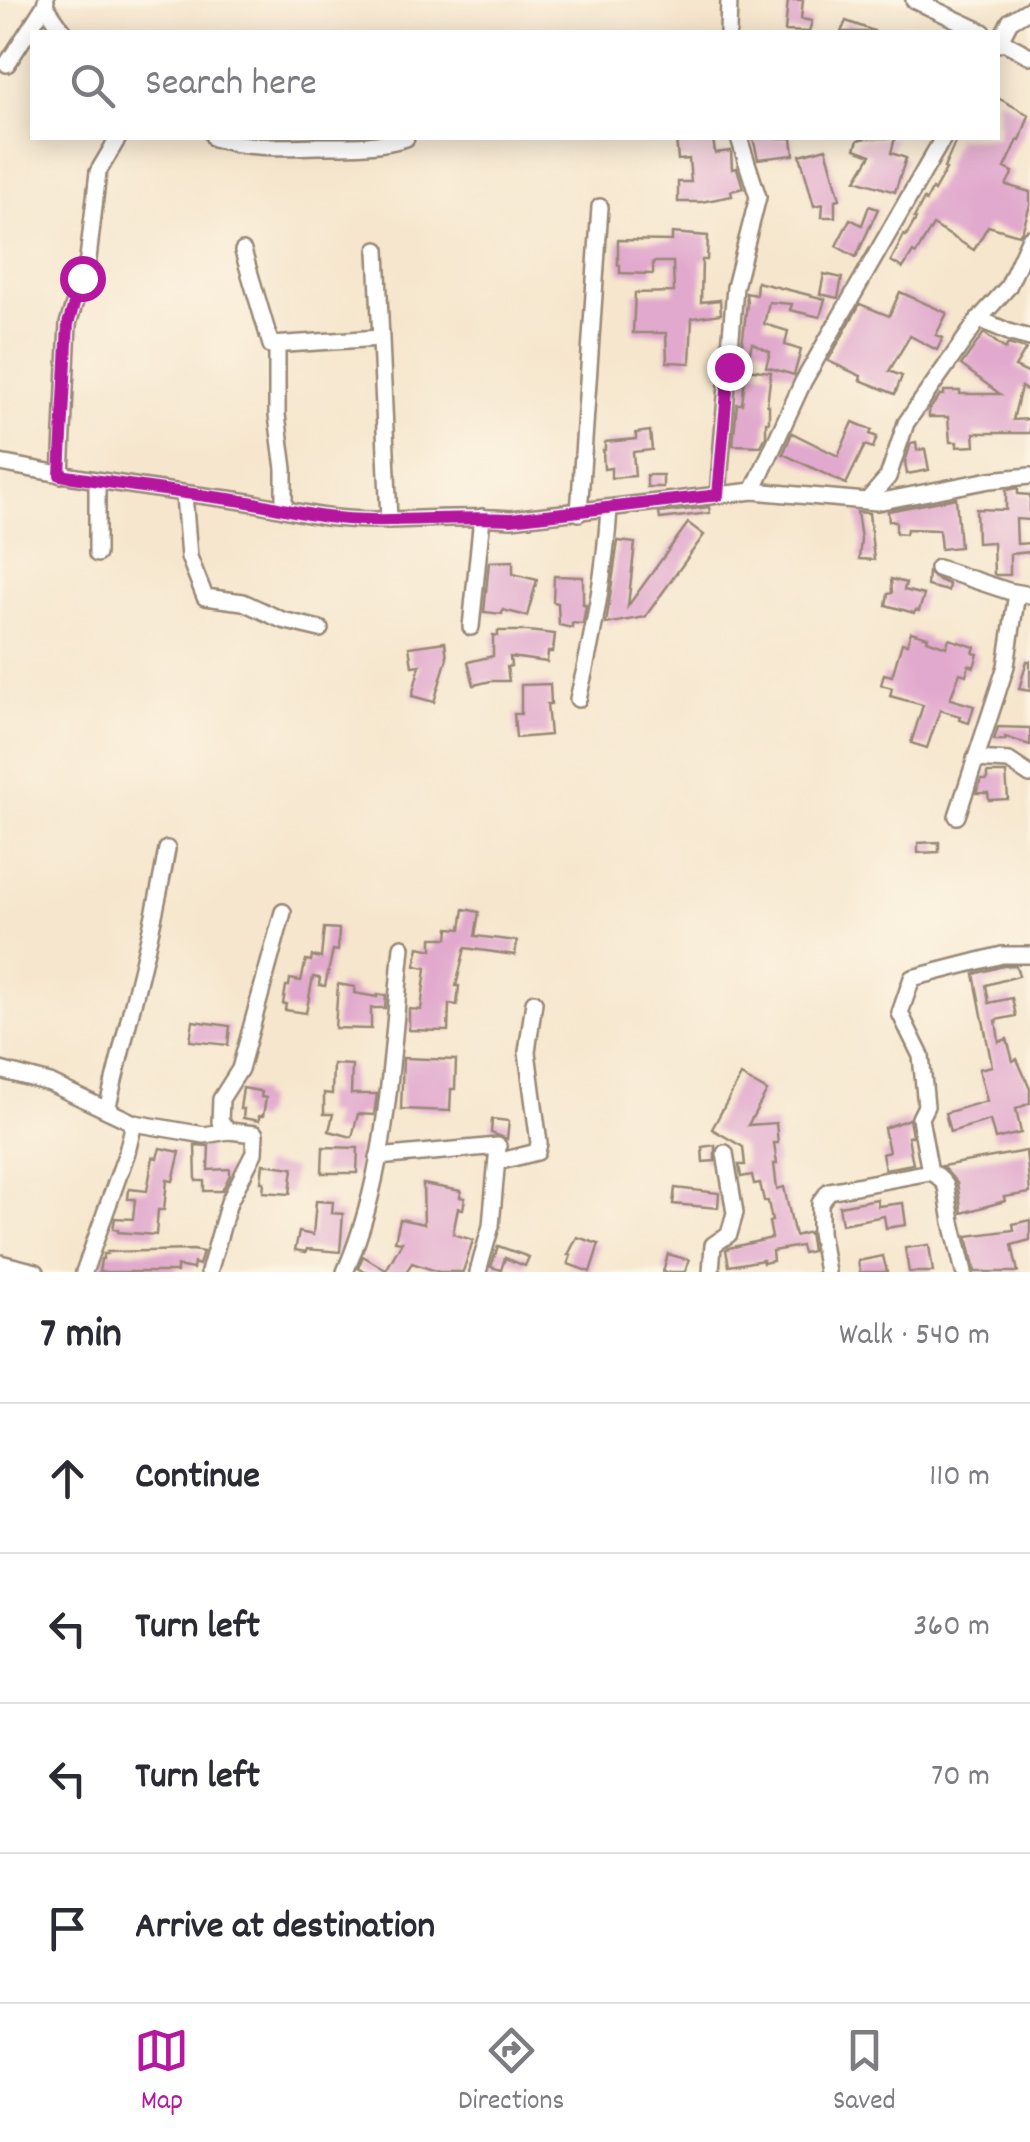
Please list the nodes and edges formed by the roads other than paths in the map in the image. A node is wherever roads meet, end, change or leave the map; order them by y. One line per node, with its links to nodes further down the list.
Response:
1 (729, 0): 6 (street)
2 (914, 0): 7 (street)
3 (45, 2): 5 (street); 11 (street)
4 (1030, 10): 8 (street)
5 (63, 30)
6 (728, 30)
7 (979, 30)
8 (1000, 38)
9 (1000, 42): 10 (street)
10 (1030, 56)
11 (7, 64)
12 (117, 140): 26 (street)
13 (220, 140): 14 (street)
14 (395, 140)
15 (739, 140): 32 (street)
16 (942, 140): 30 (street)
17 (600, 207): 37 (street)
18 (1030, 238): 21 (street)
19 (243, 250): 24 (street)
20 (377, 250): 22 (street)
21 (979, 319): 23 (street); 28 (street)
22 (380, 338): 24 (street); 39 (street)
23 (1030, 338)
24 (277, 345): 35 (street)
25 (0, 463): 26 (street)
26 (60, 475): 29 (street)
27 (1030, 476): 33 (street)
28 (888, 477): 33 (street); 34 (street)
29 (98, 481): 31 (street); 40 (street)
30 (753, 491): 32 (street); 34 (street)
31 (184, 494): 35 (street); 44 (street)
32 (718, 495): 36 (street)
33 (888, 500): 34 (street)
34 (867, 501)
35 (284, 509): 39 (street)
36 (609, 509): 37 (street); 45 (street)
37 (579, 513): 38 (street)
38 (482, 517): 39 (street); 43 (street)
39 (389, 520)
40 (97, 554)
41 (938, 568): 42 (street)
42 (1024, 594): 46 (street)
43 (471, 627)
44 (320, 629)
45 (578, 699)
46 (975, 759): 47 (street); 48 (street)
47 (1030, 776)
48 (957, 816)
49 (167, 849): 55 (street)
50 (283, 912): 57 (street)
51 (402, 946): 59 (street)
52 (1030, 955): 61 (street)
53 (534, 1002): 60 (street)
54 (0, 1070): 55 (street)
55 (107, 1110): 56 (street)
56 (134, 1124): 57 (street); 64 (street)
57 (228, 1131): 65 (street)
58 (725, 1153): 68 (street)
59 (378, 1157): 60 (street); 66 (street)
60 (497, 1162): 67 (street)
61 (930, 1172): 69 (street); 70 (street)
62 (0, 1263): 63 (street)
63 (36, 1272)
64 (84, 1272)
65 (209, 1272)
66 (345, 1272)
67 (478, 1272)
68 (710, 1272)
69 (827, 1272)
70 (964, 1272)

